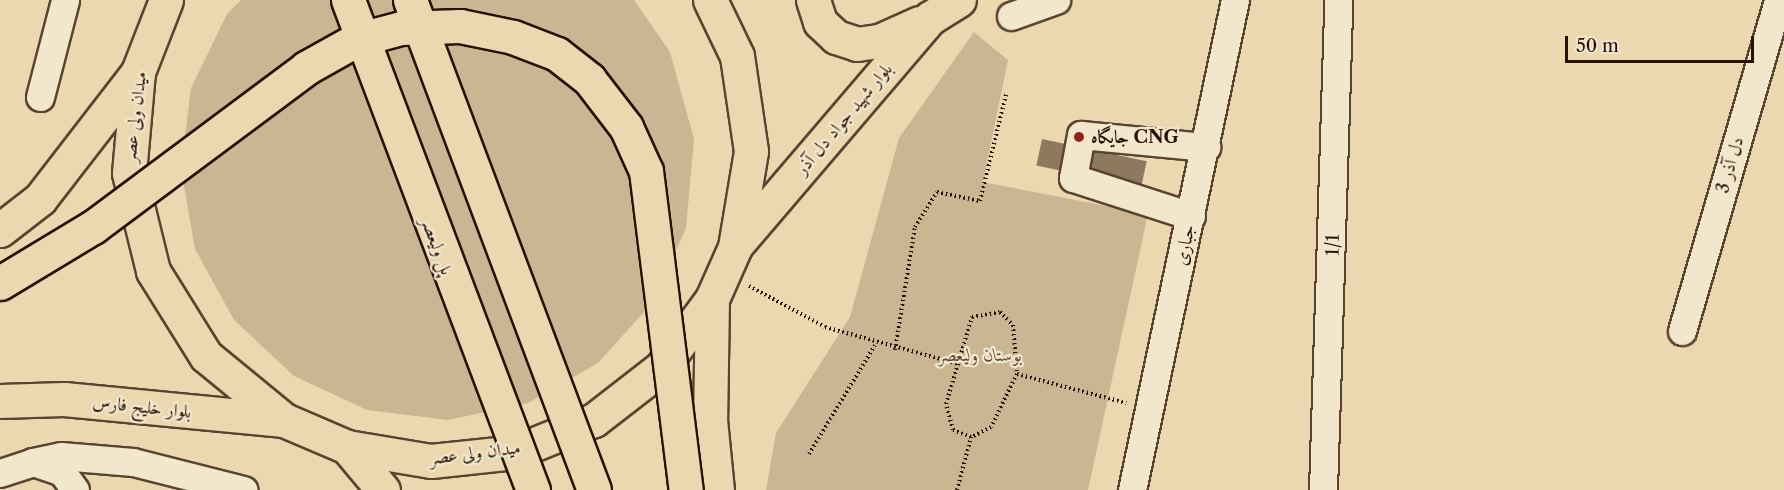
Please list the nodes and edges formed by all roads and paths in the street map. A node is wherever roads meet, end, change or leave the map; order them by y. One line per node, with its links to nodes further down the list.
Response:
1 (65, 0): 16 (street)
2 (166, 0): 14 (main road, میدان ولی عصر)
3 (348, 0): 38 (main road, پل ولیعصر, bridge)
4 (410, 0): 39 (main road, bridge)
5 (710, 0): 20 (main road, میدان ولی عصر)
6 (813, 0): 13 (main road)
7 (959, 0): 13 (main road, بلوار شهید جواد دل آذر)
8 (1056, 0): 12 (street)
9 (1235, 0): 17 (street, جباری)
10 (1338, 0): 44 (street, 1/1)
11 (1778, 0): 22 (street, دل آذر 3)
12 (1011, 16)
13 (930, 18): 20 (main road, بلوار شهید جواد دل آذر)
14 (138, 72): 19 (main road); 29 (main road, میدان ولی عصر)
15 (1006, 94): 24 (path)
16 (39, 97)
17 (1206, 147): 18 (street, جباری); 18 (street)
18 (1191, 216): 28 (street, جباری)
19 (0, 230)
20 (724, 273): 23 (path); 31 (main road, میدان ولی عصر); 41 (main road)
21 (0, 283): 40 (main road, bridge)
22 (1682, 331)
23 (874, 345): 24 (path); 32 (path)
24 (895, 350): 25 (path)
25 (958, 364): 26 (path); 30 (path)
26 (1017, 374): 28 (path); 30 (path)
27 (0, 401): 29 (main road, بلوار خلیج فارس)
28 (1150, 409): 43 (street, جباری)
29 (284, 420): 31 (main road, میدان ولی عصر)
30 (971, 437): 42 (path)
31 (347, 447): 37 (main road)
32 (809, 454)
33 (33, 462): 34 (street); 35 (street); 36 (street)
34 (0, 472)
35 (75, 490)
36 (244, 490)
37 (383, 490)
38 (533, 490)
39 (594, 490)
40 (686, 490)
41 (717, 490)
42 (957, 490)
43 (1132, 490)
44 (1323, 490)

